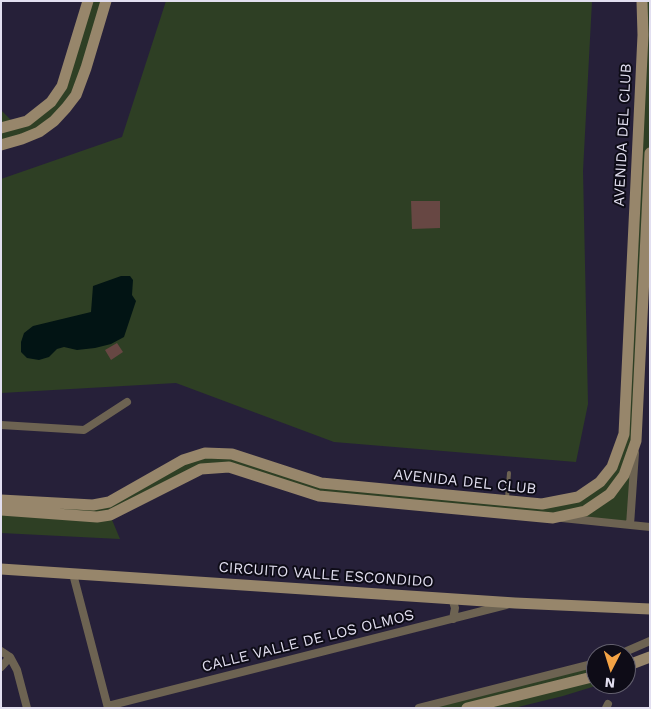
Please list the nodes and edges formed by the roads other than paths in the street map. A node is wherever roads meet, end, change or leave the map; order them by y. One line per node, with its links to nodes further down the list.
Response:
1 (88, 1): 5 (street)
2 (106, 1): 6 (street)
3 (642, 1): 4 (street, AVENIDA DEL CLUB)
4 (646, 64): 14 (street, AVENIDA DEL CLUB)
5 (1, 128)
6 (1, 145)
7 (650, 153): 10 (street, AVENIDA DEL CLUB)
8 (127, 402): 9 (street)
9 (1, 425)
10 (636, 441): 18 (street, AVENIDA DEL CLUB); 19 (street, AVENIDA DEL CLUB)
11 (509, 473): 13 (lane)
12 (1, 500): 16 (street, AVENIDA DEL CLUB)
13 (507, 501): 14 (street, AVENIDA DEL CLUB); 16 (street, AVENIDA DEL CLUB)
14 (542, 504): 17 (street)
15 (1, 510): 16 (street, AVENIDA DEL CLUB)
16 (79, 510): 17 (street, AVENIDA DEL CLUB)
17 (541, 517): 18 (street, AVENIDA DEL CLUB)
18 (553, 518): 19 (street, AVENIDA DEL CLUB)
19 (630, 525): 20 (street, AVENIDA DEL CLUB)
20 (650, 527)
21 (1, 569): 22 (street, CIRCUITO VALLE ESCONDIDO)
22 (73, 574): 23 (street, CIRCUITO VALLE ESCONDIDO); 36 (street)
23 (452, 598): 24 (street, CIRCUITO VALLE ESCONDIDO); 26 (street)
24 (515, 603): 25 (street, CIRCUITO VALLE ESCONDIDO); 26 (street, CALLE VALLE DE LOS OLMOS)
25 (650, 609)
26 (453, 619): 36 (street, CALLE VALLE DE LOS OLMOS)
27 (650, 641): 28 (street)
28 (636, 647)
29 (1, 651): 30 (street)
30 (10, 657): 33 (street); 37 (street)
31 (650, 657): 32 (street)
32 (636, 662)
33 (1, 666)
34 (586, 666): 38 (street)
35 (586, 678): 39 (street)
36 (108, 707)
37 (27, 708)
38 (419, 708)
39 (467, 708)

